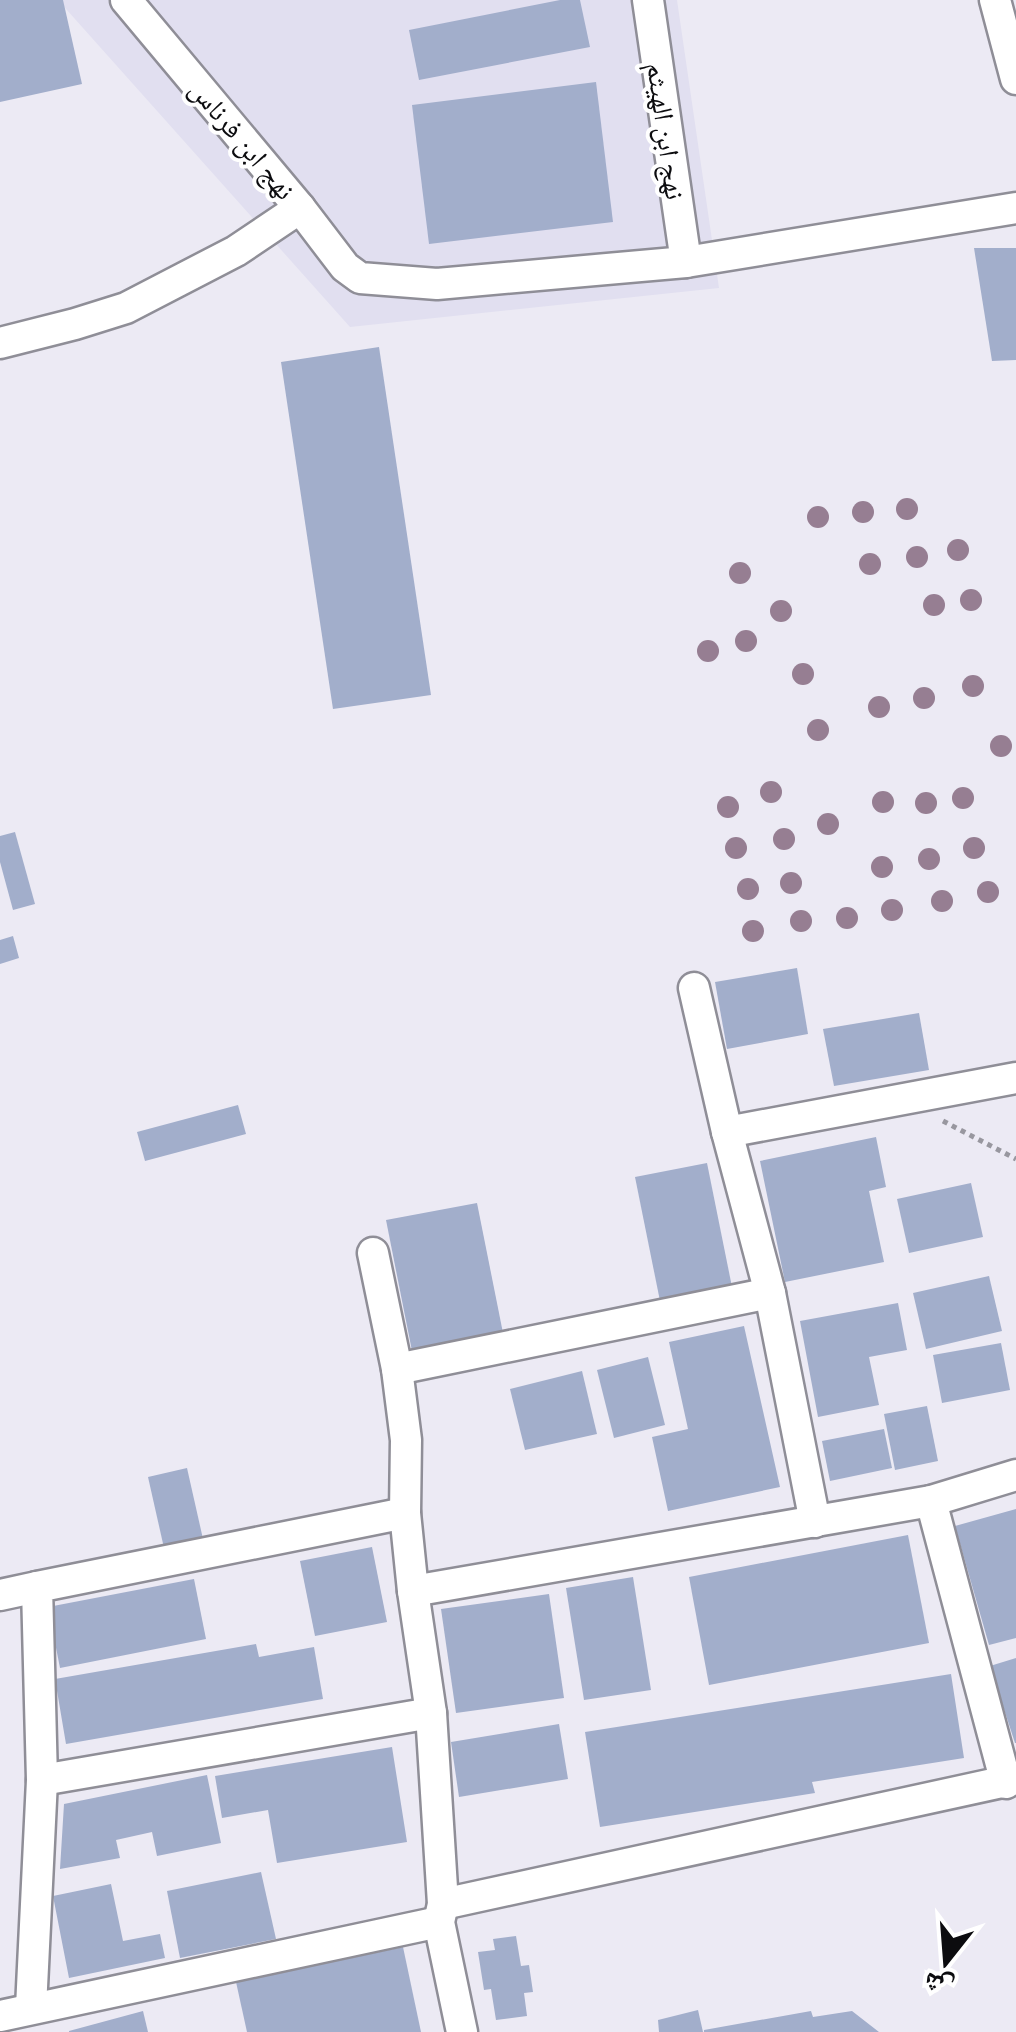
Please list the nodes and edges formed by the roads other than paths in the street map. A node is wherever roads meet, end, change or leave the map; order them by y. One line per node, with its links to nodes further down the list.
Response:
1 (126, 0): 5 (street, نهج ابن فرناس)
2 (648, 0): 7 (street, نهج ابن الهيثم)
3 (996, 0): 4 (street)
4 (1016, 79)
5 (300, 208): 7 (street, نهج ابن فرناس); 8 (street)
6 (1016, 208): 7 (street)
7 (686, 262)
8 (0, 344)
9 (694, 988): 11 (street)
10 (1016, 1078): 11 (street)
11 (727, 1132): 13 (street)
12 (373, 1253): 14 (street)
13 (770, 1294): 14 (street); 18 (street)
14 (397, 1369): 17 (street)
15 (1016, 1475): 16 (street)
16 (932, 1501): 18 (street); 24 (street)
17 (406, 1513): 19 (street); 20 (street)
18 (815, 1522): 20 (street)
19 (37, 1587): 21 (street); 23 (street)
20 (413, 1591): 22 (street)
21 (0, 1595)
22 (431, 1713): 23 (street); 25 (street)
23 (42, 1780): 26 (street)
24 (1011, 1781): 25 (street)
25 (441, 1913): 26 (street); 28 (street)
26 (31, 2008): 27 (street)
27 (0, 2016)
28 (462, 2032)

